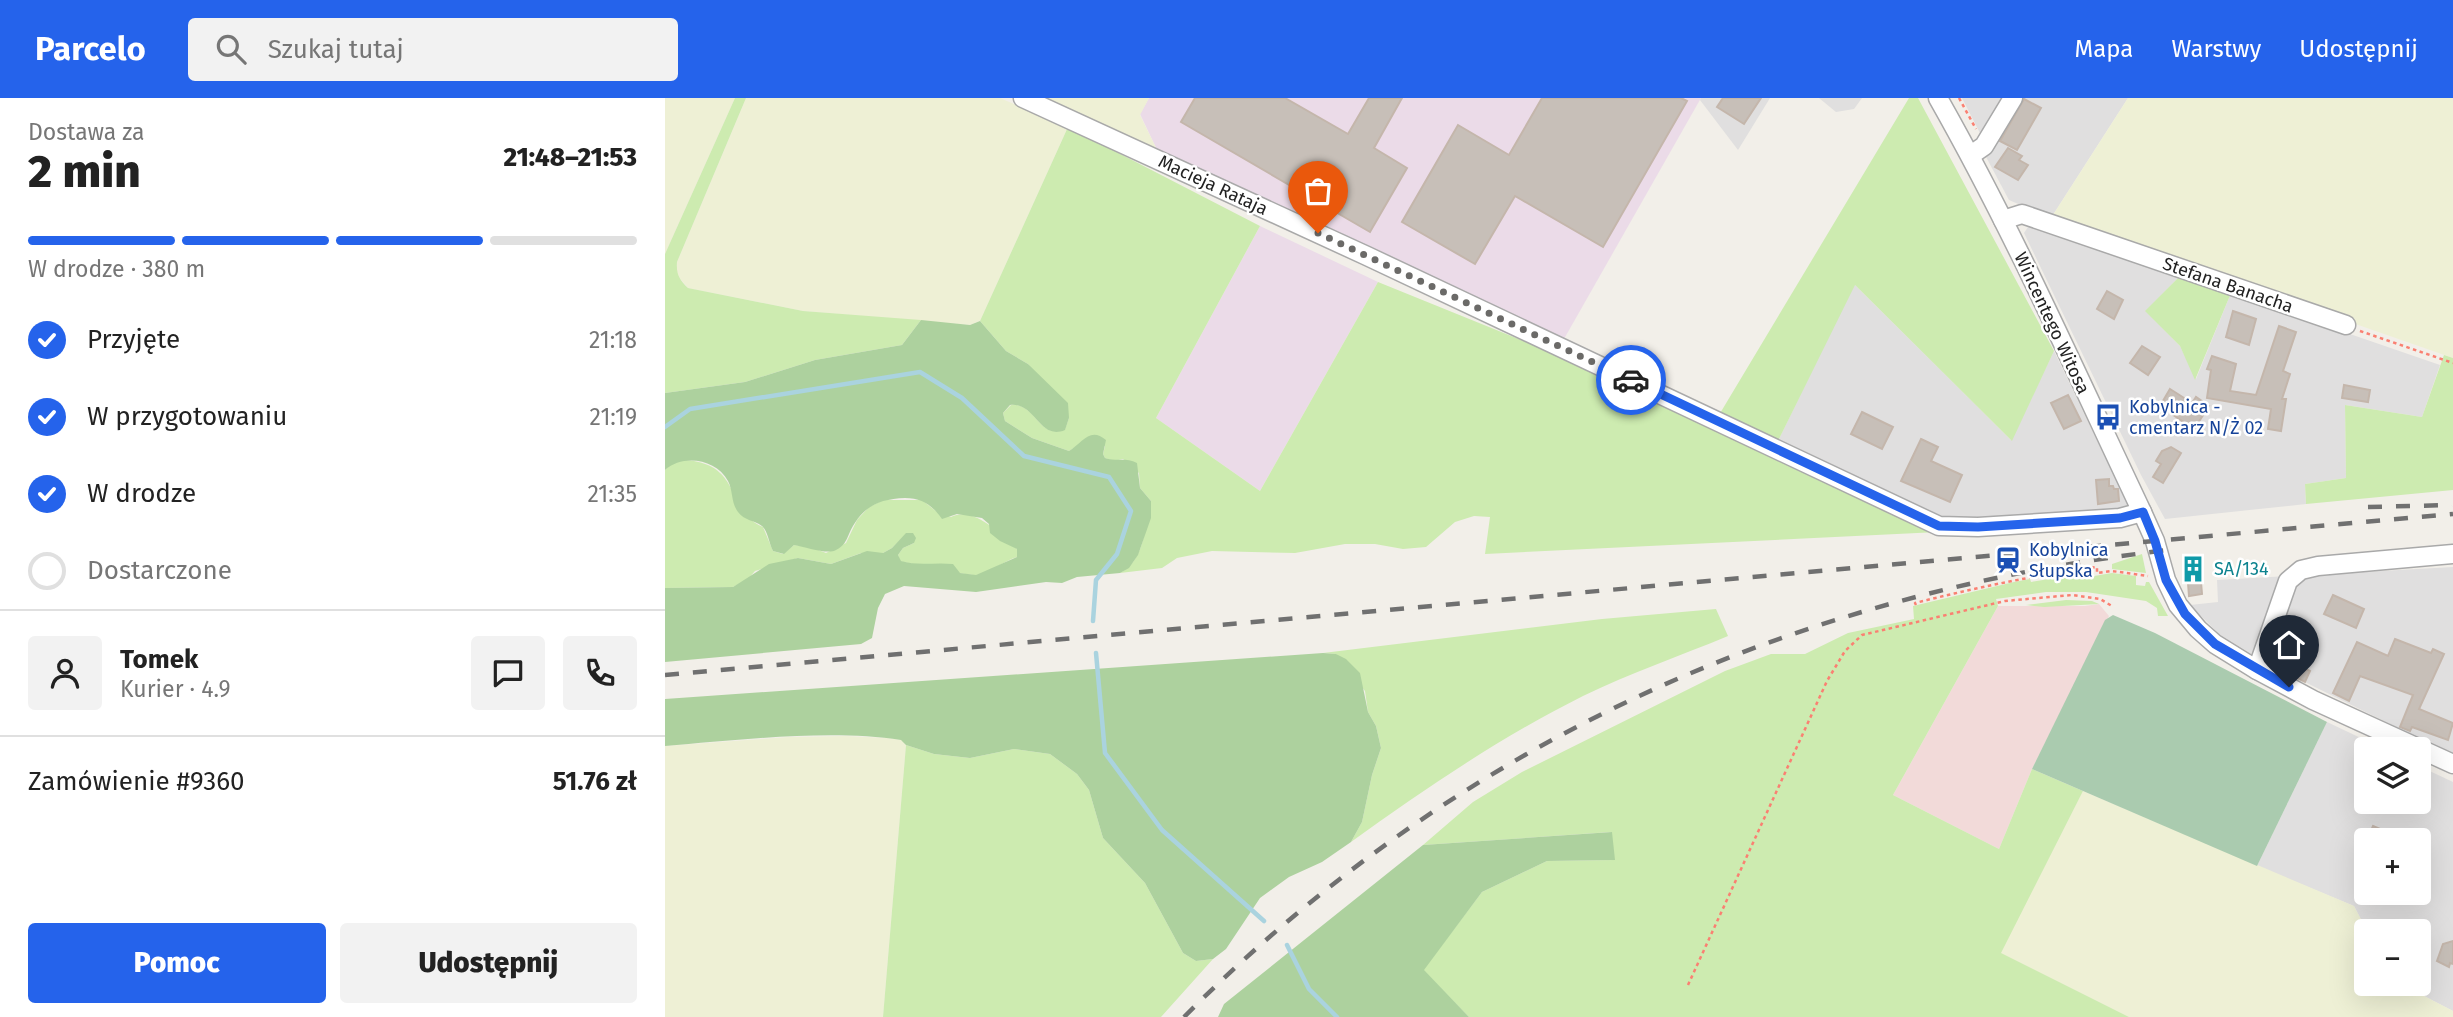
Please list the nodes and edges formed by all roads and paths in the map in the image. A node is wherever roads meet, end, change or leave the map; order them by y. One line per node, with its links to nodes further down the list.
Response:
1 (1023, 98): 8 (street, Macieja Rataja)
2 (1938, 98): 4 (street, Wincentego Witosa)
3 (2013, 98): 4 (street)
4 (1971, 155): 5 (street, Wincentego Witosa)
5 (2003, 220): 6 (street, Stefana Banacha); 8 (street, Wincentego Witosa)
6 (2346, 325): 7 (path)
7 (2453, 363)
8 (2143, 512): 13 (street, Wincentego Witosa)
9 (2453, 554): 13 (street)
10 (2148, 576): 11 (path)
11 (1916, 605)
12 (2112, 606): 15 (path)
13 (2257, 670): 14 (street, Wincentego Witosa)
14 (2453, 764)
15 (1688, 985)

